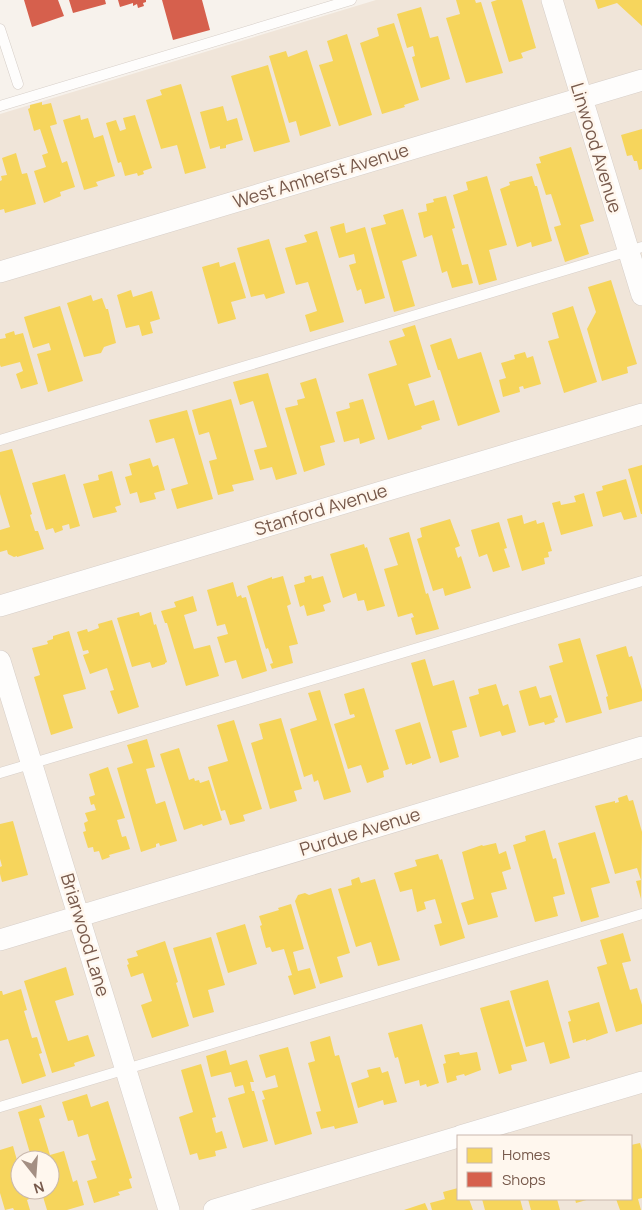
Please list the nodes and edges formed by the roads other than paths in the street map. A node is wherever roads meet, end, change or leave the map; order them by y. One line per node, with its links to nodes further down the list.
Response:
1 (351, 0): 7 (lane)
2 (552, 0): 6 (street, Linwood Avenue)
3 (0, 29): 5 (lane)
4 (642, 80): 6 (street, West Amherst Avenue)
5 (18, 84)
6 (581, 98): 8 (street, Linwood Avenue); 9 (street, West Amherst Avenue)
7 (0, 106)
8 (635, 250): 10 (street, Linwood Avenue); 12 (lane)
9 (0, 272)
10 (642, 295)
11 (642, 414): 14 (street, Stanford Avenue)
12 (0, 440)
13 (642, 581): 17 (lane)
14 (0, 606)
15 (0, 661): 17 (street, Briarwood Lane)
16 (642, 747): 20 (street, Purdue Avenue)
17 (32, 763): 18 (lane); 20 (street, Briarwood Lane)
18 (0, 773)
19 (642, 914): 22 (lane)
20 (79, 917): 21 (street, Purdue Avenue); 22 (street, Briarwood Lane)
21 (0, 940)
22 (127, 1070): 24 (lane); 27 (street, Briarwood Lane)
23 (642, 1082): 25 (street)
24 (0, 1107)
25 (466, 1135)
26 (457, 1138): 28 (street)
27 (169, 1210)
28 (214, 1210)

